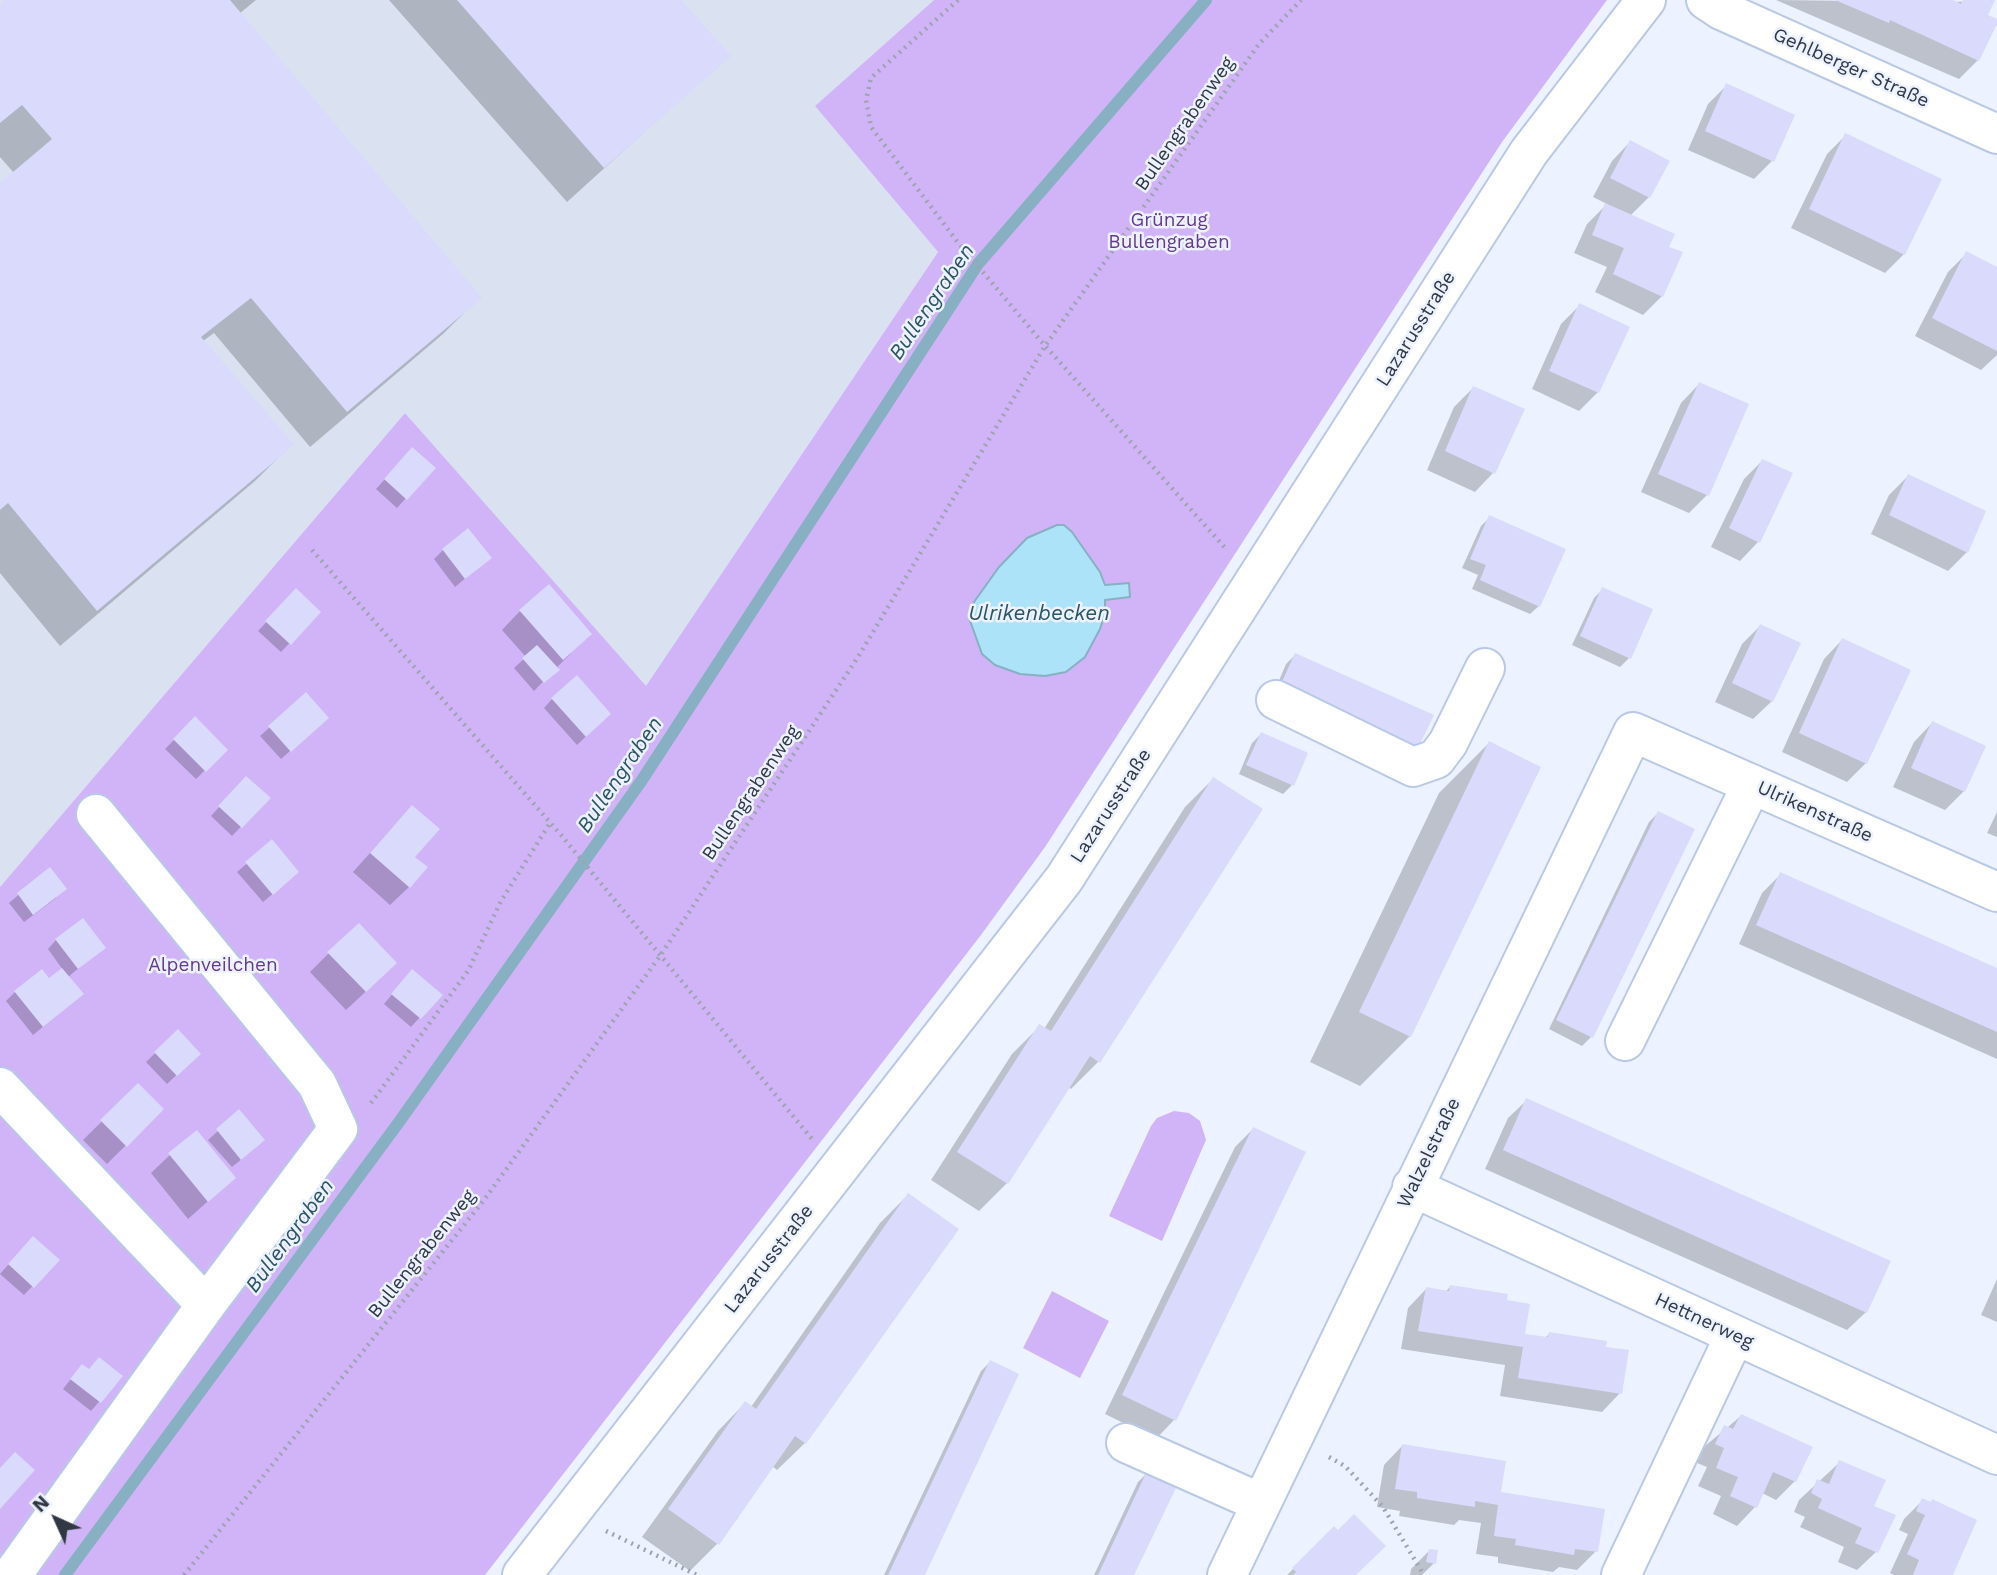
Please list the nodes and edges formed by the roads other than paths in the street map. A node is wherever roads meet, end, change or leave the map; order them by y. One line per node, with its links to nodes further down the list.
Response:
1 (1646, 0): 19 (street, Lazarusstraße)
2 (1706, 0): 3 (street, Gehlberger Straße)
3 (1997, 134)
4 (1485, 668): 5 (street)
5 (1276, 701)
6 (1633, 733): 7 (street, Ulrikenstraße); 12 (street, Walzelstraße)
7 (1752, 785): 9 (street, Ulrikenstraße); 10 (street)
8 (96, 814): 13 (street)
9 (1997, 892)
10 (1625, 1041)
11 (0, 1087): 13 (street)
12 (1412, 1188): 14 (street, Hettnerweg); 17 (street, Walzelstraße)
13 (206, 1305): 18 (street)
14 (1735, 1335): 16 (street, Hettnerweg); 21 (street)
15 (1126, 1444): 17 (street)
16 (1997, 1455)
17 (1261, 1503): 20 (street, Walzelstraße)
18 (12, 1575)
19 (522, 1575)
20 (1227, 1575)
21 (1622, 1575)

